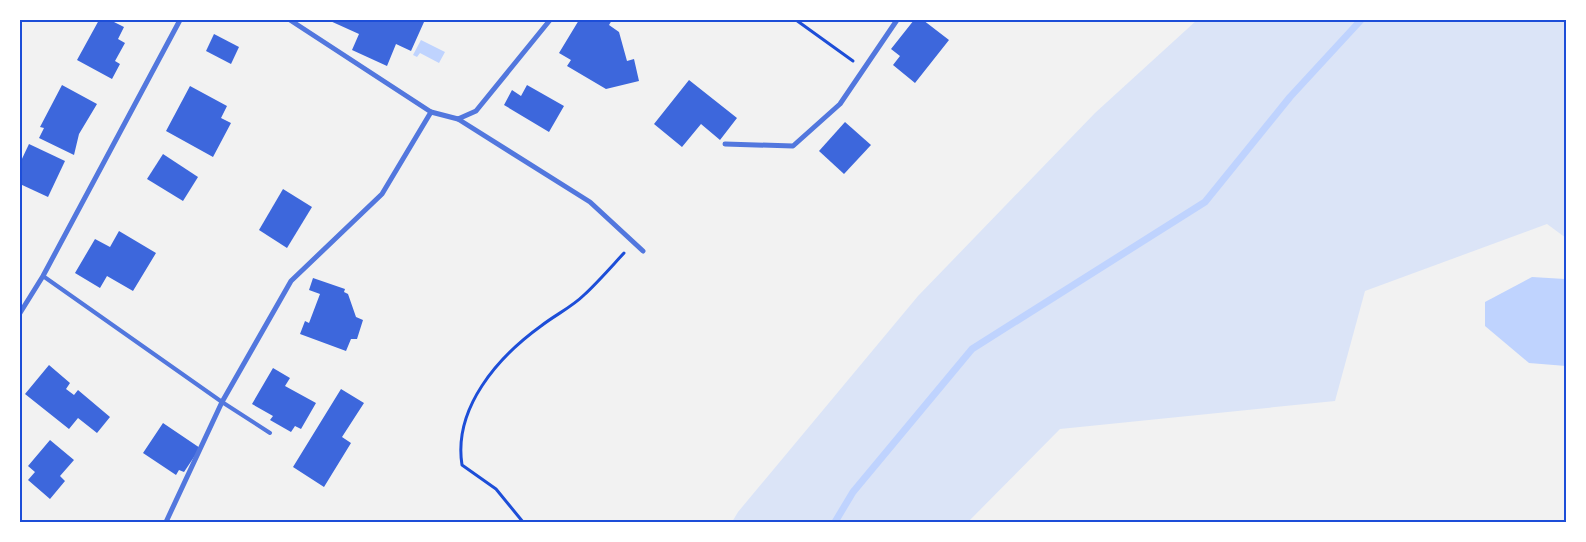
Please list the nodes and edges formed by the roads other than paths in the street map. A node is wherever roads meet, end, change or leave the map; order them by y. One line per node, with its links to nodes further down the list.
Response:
1 (180, 20): 9 (street)
2 (290, 20): 5 (street)
3 (550, 20): 6 (street)
4 (897, 20): 7 (street)
5 (431, 112): 6 (street); 11 (street)
6 (458, 119): 8 (street)
7 (725, 144)
8 (643, 252)
9 (43, 276): 10 (street); 11 (lane)
10 (20, 313)
11 (222, 402): 12 (lane); 13 (street)
12 (270, 433)
13 (166, 522)

